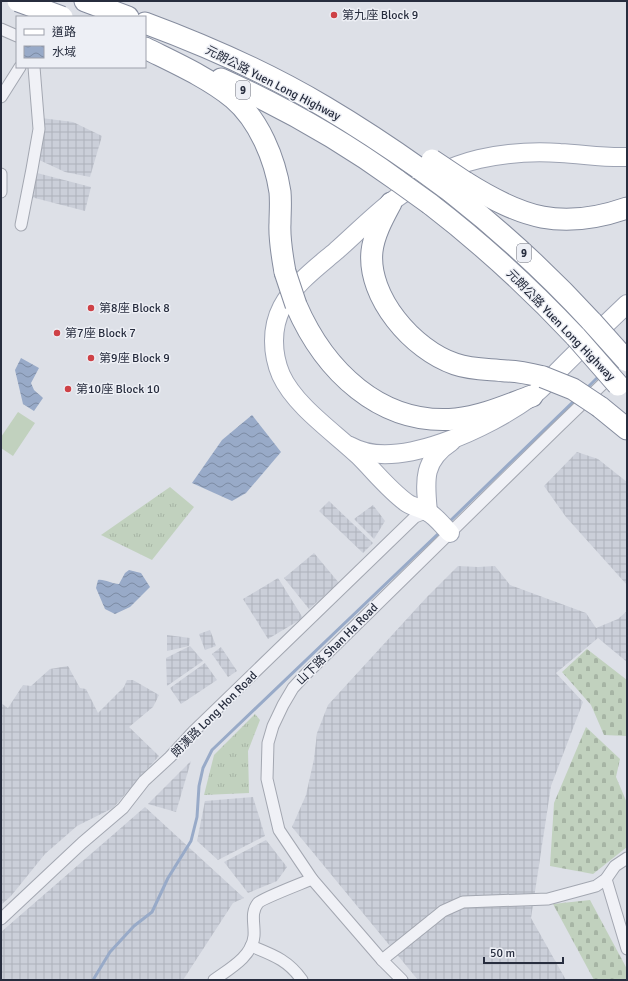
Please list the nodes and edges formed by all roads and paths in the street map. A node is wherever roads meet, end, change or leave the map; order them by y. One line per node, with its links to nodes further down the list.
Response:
1 (18, 1): 5 (highway, bridge)
2 (46, 1): 4 (street)
3 (85, 1): 6 (highway)
4 (41, 16)
5 (59, 16)
6 (125, 16)
7 (146, 23): 17 (highway, 元朗公路 Yuen Long Highway / 9, bridge)
8 (1, 29): 9 (street)
9 (16, 36)
10 (146, 48): 24 (highway, 元朗公路 Yuen Long Highway / 9, bridge)
11 (146, 49): 25 (highway, bridge)
12 (19, 68): 14 (street)
13 (34, 68): 21 (street)
14 (1, 97)
15 (627, 157): 19 (main road)
16 (1, 174): 18 (street)
17 (457, 186): 20 (highway); 23 (highway, 元朗公路 Yuen Long Highway / 9, bridge)
18 (1, 192)
19 (391, 203): 26 (highway, bridge); 28 (main road)
20 (627, 208)
21 (21, 225)
22 (627, 304): 25 (main road)
23 (627, 361): 29 (street, 山下路 Shan Ha Road)
24 (623, 390)
25 (532, 396): 27 (main road)
26 (627, 429)
27 (459, 436): 28 (main road); 29 (main road)
28 (342, 441): 29 (main road)
29 (439, 523): 31 (street, 山下路 Shan Ha Road); 33 (street, 朗漢路 Long Hon Road)
30 (627, 858): 32 (street)
31 (312, 879): 34 (street); 36 (street, 山下路 Shan Ha Road)
32 (606, 879): 35 (street); 36 (street)
33 (1, 919)
34 (251, 946): 37 (street); 38 (street)
35 (627, 949)
36 (382, 960): 39 (street, 山下路 Shan Ha Road)
37 (214, 980)
38 (302, 980)
39 (402, 980)

